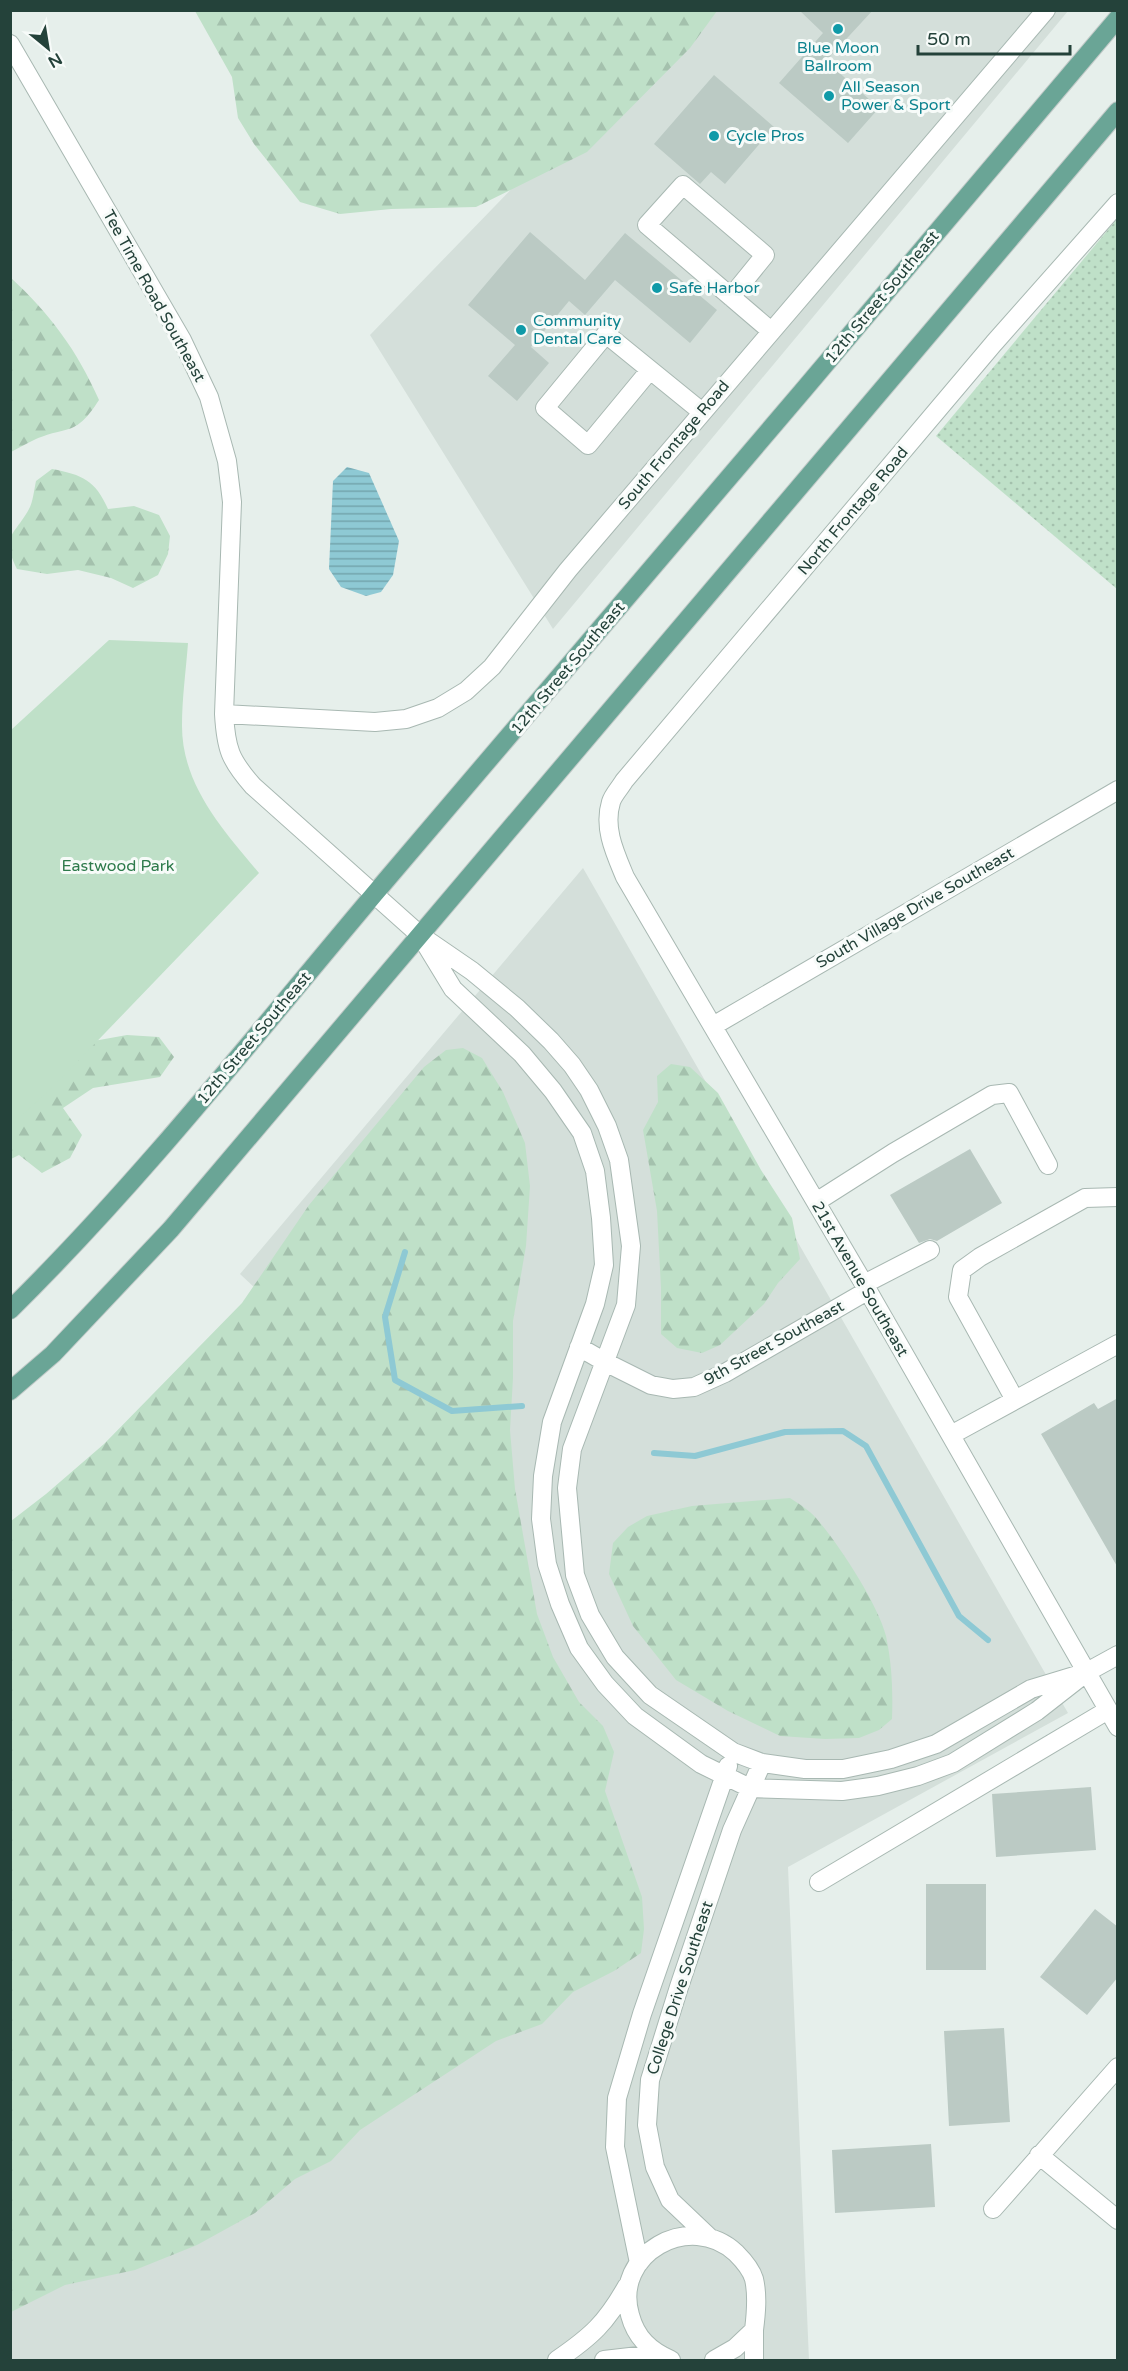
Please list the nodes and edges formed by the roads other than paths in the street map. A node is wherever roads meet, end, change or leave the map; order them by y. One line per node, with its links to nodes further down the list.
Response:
1 (1046, 10): 7 (street, South Frontage Road)
2 (1118, 18): 13 (main road, 12th Street Southeast)
3 (10, 44): 10 (street, Tee Time Road Southeast)
4 (1118, 111): 14 (main road)
5 (1118, 203): 12 (street, North Frontage Road)
6 (731, 297): 6 (street); 7 (street)
7 (771, 331): 9 (street, South Frontage Road)
8 (650, 370): 8 (street); 9 (street)
9 (702, 412): 10 (street, South Frontage Road)
10 (224, 714): 13 (street, Tee Time Road Southeast)
11 (1118, 790): 15 (street, South Village Drive Southeast)
12 (608, 829): 15 (street, 21st Avenue Southeast)
13 (375, 894): 14 (street, Tee Time Road Southeast); 21 (main road, 12th Street Southeast)
14 (421, 936): 23 (street); 24 (street); 25 (main road)
15 (713, 1026): 18 (street, 21st Avenue Southeast)
16 (1048, 1165): 18 (street)
17 (1118, 1197): 26 (street)
18 (816, 1202): 20 (street, 21st Avenue Southeast)
19 (930, 1250): 20 (street, 9th Street Southeast)
20 (866, 1288): 24 (street, 9th Street Southeast); 27 (street, 21st Avenue Southeast)
21 (10, 1310)
22 (1118, 1344): 26 (street)
23 (579, 1347): 24 (street, 9th Street Southeast); 34 (street)
24 (605, 1362): 32 (street)
25 (10, 1391)
26 (1015, 1400): 27 (street)
27 (951, 1435): 29 (street, 21st Avenue Southeast)
28 (1118, 1655): 29 (street)
29 (1087, 1672): 30 (street, 21st Avenue Southeast); 33 (street); 35 (street)
30 (1108, 1710): 31 (street, 21st Avenue Southeast); 36 (street)
31 (1118, 1727)
32 (733, 1752): 33 (street); 34 (street, College Drive Southeast)
33 (762, 1763): 35 (street, College Drive Southeast)
34 (725, 1776): 35 (street); 42 (street, College Drive Southeast)
35 (750, 1788): 41 (street, College Drive Southeast)
36 (819, 1882)
37 (1118, 2067): 38 (street)
38 (1039, 2155): 39 (street); 40 (street)
39 (993, 2209)
40 (1118, 2220)
41 (709, 2237): 42 (street); 44 (street, College Drive Southeast)
42 (639, 2263): 43 (street)
43 (629, 2282): 45 (street); 46 (street)
44 (754, 2330): 48 (street); 49 (street)
45 (664, 2357): 47 (street)
46 (557, 2361)
47 (604, 2361)
48 (714, 2361)
49 (754, 2361)

